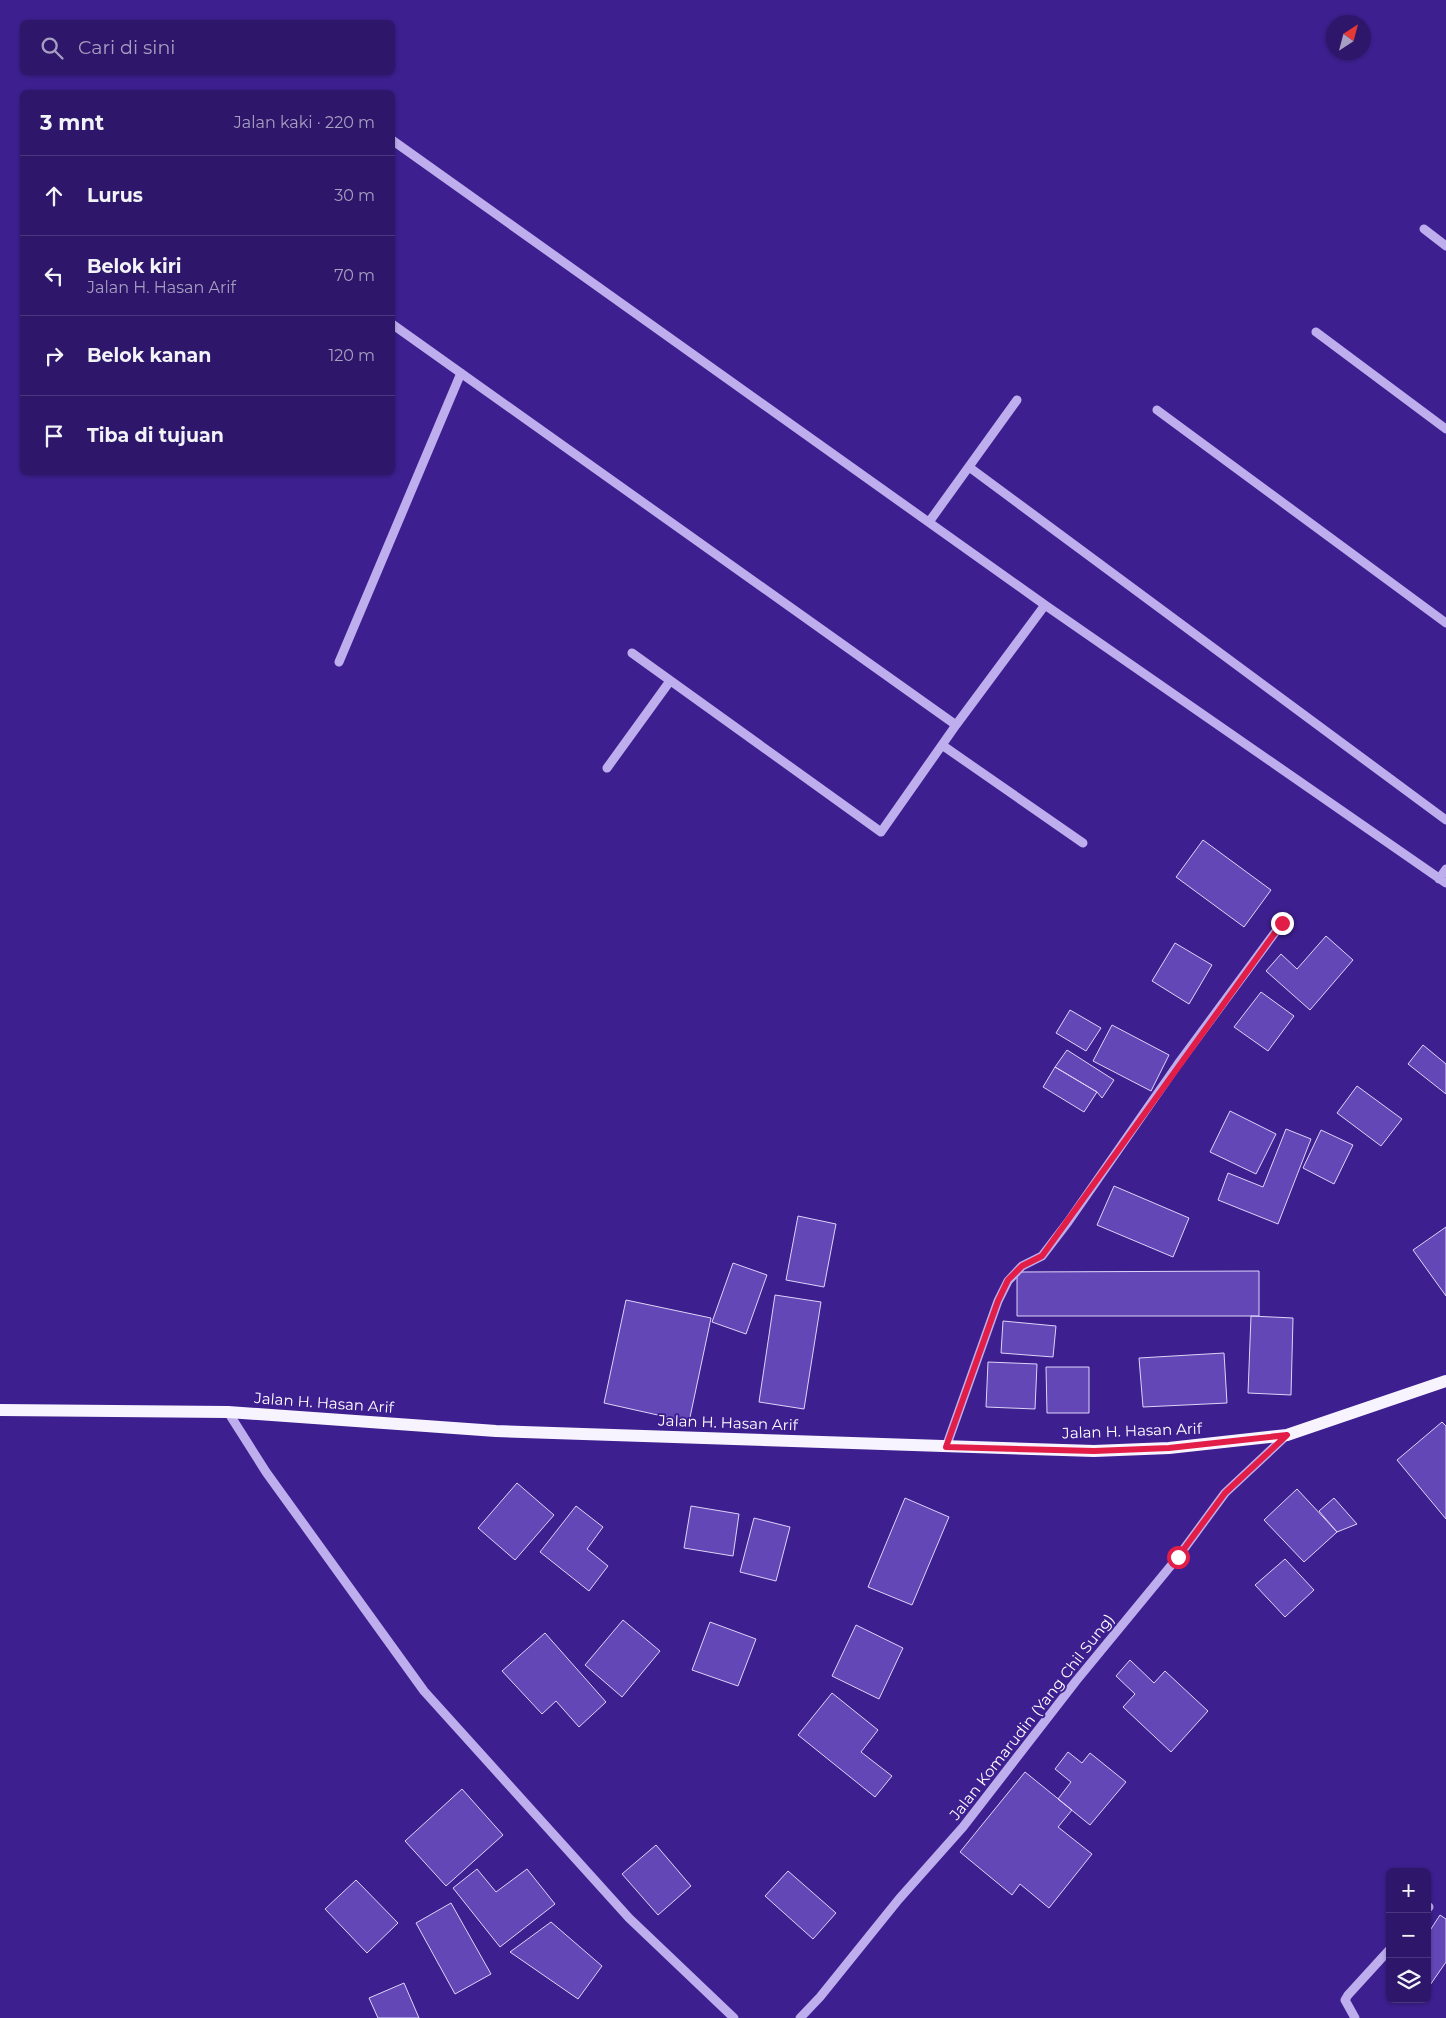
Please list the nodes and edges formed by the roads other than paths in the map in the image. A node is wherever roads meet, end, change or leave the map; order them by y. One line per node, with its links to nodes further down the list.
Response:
1 (395, 142): 11 (street)
2 (1424, 229): 3 (street)
3 (1446, 246)
4 (395, 326): 6 (street)
5 (1316, 332): 9 (street)
6 (461, 373): 15 (street); 17 (street)
7 (1017, 400): 10 (street)
8 (1157, 410): 13 (street)
9 (1446, 429)
10 (969, 467): 11 (street); 20 (street)
11 (928, 522): 12 (street)
12 (1045, 605): 17 (street); 23 (street)
13 (1446, 623)
14 (632, 653): 16 (street)
15 (339, 662)
16 (670, 681): 18 (street); 19 (street)
17 (956, 725): 18 (street)
18 (942, 745): 21 (street)
19 (606, 768)
20 (1446, 820)
21 (1083, 843)
22 (1446, 869): 23 (street)
23 (1442, 881)
24 (1282, 923): 29 (street)
25 (1446, 1381): 28 (main road, Jalan H. Hasan Arif)
26 (0, 1410): 27 (main road, Jalan H. Hasan Arif)
27 (228, 1412): 29 (main road, Jalan H. Hasan Arif); 31 (street)
28 (1287, 1435): 29 (main road, Jalan H. Hasan Arif); 32 (street, Jalan Komarudin (Yang Chil Sung))
29 (946, 1447)
30 (1386, 1954): 33 (street)
31 (734, 2018)
32 (800, 2018)
33 (1355, 2018)

